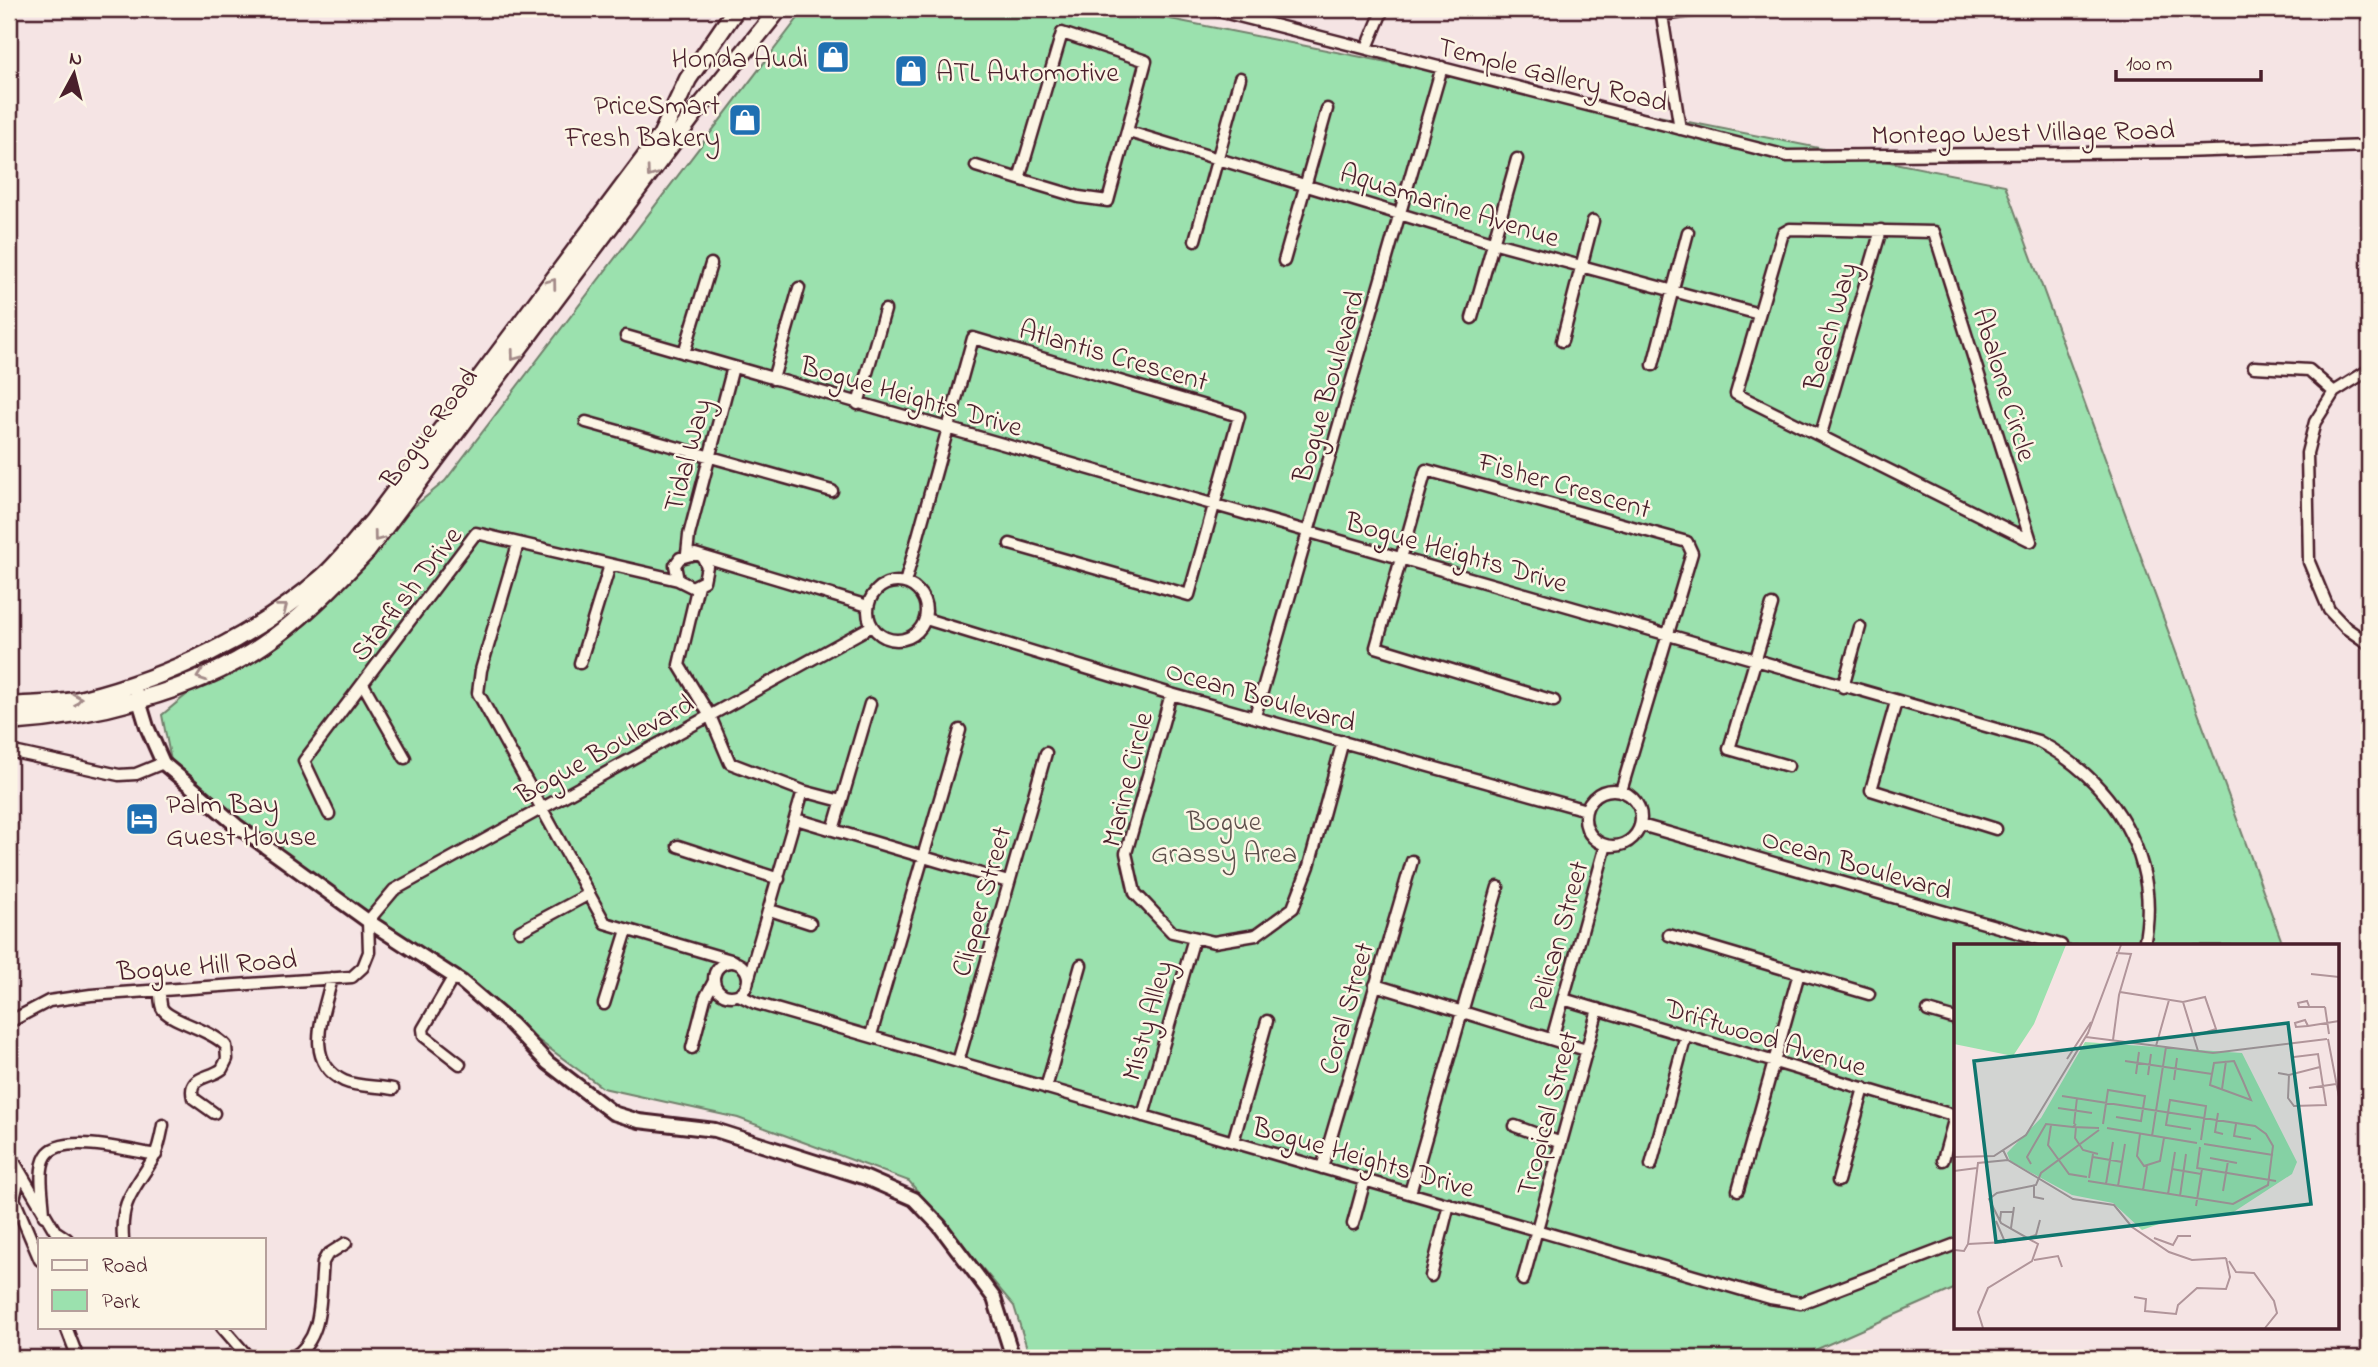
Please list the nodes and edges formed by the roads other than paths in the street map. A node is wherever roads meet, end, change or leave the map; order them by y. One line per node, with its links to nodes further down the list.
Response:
1 (736, 9): 68 (main road, Bogue Road, one-way to 1)
2 (779, 9): 72 (main road, Bogue Road, one-way to 72)
3 (1211, 9): 7 (street, Temple Gallery Road)
4 (1383, 9): 7 (street)
5 (1706, 9): 6 (street)
6 (1662, 12): 11 (street)
7 (1367, 48): 8 (street, Temple Gallery Road)
8 (1441, 68): 11 (street, Temple Gallery Road); 19 (street, Bogue Boulevard)
9 (1240, 78): 15 (street)
10 (1327, 109): 18 (street)
11 (1681, 129): 13 (street, Montego West Village Road)
12 (1129, 132): 15 (street, Aquamarine Avenue); 17 (street); 17 (street)
13 (2369, 146)
14 (1517, 159): 24 (street)
15 (1217, 160): 18 (street, Aquamarine Avenue); 23 (street)
16 (976, 166): 17 (street)
17 (1019, 179)
18 (1306, 184): 19 (street, Aquamarine Avenue); 25 (street)
19 (1400, 212): 24 (street, Aquamarine Avenue); 49 (street, Bogue Boulevard)
20 (1593, 221): 27 (street)
21 (1881, 230): 31 (street, Abalone Circle); 45 (street, Beach Way); 45 (street, Abalone Circle)
22 (1688, 232): 29 (street)
23 (1195, 240)
24 (1492, 242): 27 (street, Aquamarine Avenue); 32 (street)
25 (1284, 261)
26 (711, 264): 35 (street)
27 (1580, 266): 29 (street, Aquamarine Avenue); 34 (street)
28 (799, 288): 40 (street)
29 (1673, 289): 31 (street, Aquamarine Avenue); 36 (street)
30 (885, 310): 42 (street)
31 (1759, 314): 45 (street, Abalone Circle)
32 (1472, 318)
33 (626, 336): 35 (street, Bogue Heights Drive)
34 (1562, 341)
35 (684, 352): 37 (street, Bogue Heights Drive)
36 (1653, 365)
37 (733, 367): 40 (street, Bogue Heights Drive); 46 (street, Tidal Way)
38 (2254, 367): 41 (street)
39 (2369, 370): 41 (street)
40 (773, 379): 42 (street, Bogue Heights Drive)
41 (2334, 392): 65 (street)
42 (858, 404): 44 (street, Bogue Heights Drive)
43 (586, 422): 46 (street)
44 (949, 428): 48 (street, Bogue Heights Drive); 48 (street, Atlantis Crescent); 57 (street)
45 (1821, 434)
46 (709, 457): 47 (street); 52 (street, Tidal Way)
47 (832, 491)
48 (1213, 507): 49 (street, Bogue Heights Drive); 51 (street)
49 (1309, 533): 54 (street, Bogue Heights Drive); 78 (street, Bogue Boulevard)
50 (518, 544): 55 (street, Starfish Drive); 69 (street, Starfish Drive); 90 (street)
51 (1010, 544)
52 (687, 554): 53 (street); 56 (street)
53 (703, 558): 58 (street); 60 (street)
54 (1401, 558): 64 (street, Bogue Heights Drive); 64 (street, Fisher Crescent); 73 (street)
55 (610, 565): 56 (street, Starfish Drive); 67 (street)
56 (678, 580): 58 (street)
57 (905, 583): 60 (street); 61 (street)
58 (698, 585): 77 (street)
59 (1772, 604): 66 (street)
60 (868, 606): 62 (street)
61 (926, 619): 62 (street); 71 (street, Ocean Boulevard)
62 (872, 626): 77 (street, Bogue Boulevard)
63 (1860, 626): 70 (street)
64 (1667, 635): 66 (street, Bogue Heights Drive); 88 (street)
65 (2369, 644)
66 (1754, 661): 70 (street, Bogue Heights Drive); 86 (street)
67 (580, 663)
68 (133, 683): 72 (street); 76 (main road, Bogue Road, one-way to 68)
69 (363, 684): 84 (street); 92 (street, Starfish Drive)
70 (1843, 687): 74 (street, Bogue Heights Drive)
71 (1171, 694): 78 (street, Ocean Boulevard); 111 (street, Marine Circle)
72 (139, 699): 79 (main road, Bogue Road); 85 (street)
73 (1555, 701)
74 (1896, 702): 95 (street); 113 (street, Bogue Heights Drive)
75 (870, 704): 89 (street)
76 (9, 706)
77 (710, 716): 87 (street); 90 (street, Bogue Boulevard)
78 (1255, 716): 81 (street, Ocean Boulevard)
79 (9, 722)
80 (960, 730): 99 (street)
81 (1343, 741): 91 (street, Ocean Boulevard); 111 (street, Marine Circle)
82 (9, 751): 85 (street)
83 (1046, 753): 102 (street, Clipper Street)
84 (405, 758)
85 (163, 763): 106 (street)
86 (1788, 766)
87 (803, 791): 89 (street); 93 (street)
88 (1621, 791): 91 (street); 94 (street)
89 (841, 801): 96 (street)
90 (544, 808): 104 (street); 106 (street, Bogue Boulevard)
91 (1586, 810): 97 (street)
92 (329, 814)
93 (796, 819): 96 (street); 101 (street)
94 (1641, 825): 97 (street); 112 (street, Ocean Boulevard)
95 (1996, 829)
96 (833, 830): 99 (street)
97 (1606, 845): 130 (street, Pelican Street)
98 (678, 846): 101 (street)
99 (921, 857): 102 (street); 139 (street)
100 (1412, 861): 124 (street, Coral Street)
101 (779, 879): 105 (street)
102 (1008, 882): 144 (street, Clipper Street)
103 (1498, 887): 135 (street)
104 (589, 894): 108 (street); 109 (street)
105 (770, 910): 107 (street); 115 (street)
106 (368, 921): 120 (street); 121 (street, Bogue Hill Road)
107 (810, 923)
108 (627, 930): 114 (street); 132 (street)
109 (520, 931)
110 (1669, 935): 119 (street)
111 (1194, 938): 152 (street, Misty Alley)
112 (2058, 944)
113 (2144, 944)
114 (708, 953): 116 (street); 118 (street)
115 (755, 960): 116 (street); 122 (street)
116 (737, 962): 118 (street); 122 (street)
117 (1081, 965): 147 (street)
118 (716, 970): 123 (street)
119 (1799, 973): 128 (street); 145 (street)
120 (454, 976): 146 (street); 184 (street)
121 (332, 978): 125 (street, Bogue Hill Road); 149 (street)
122 (749, 979): 127 (street); 131 (street)
123 (714, 981): 126 (street); 129 (street)
124 (1375, 985): 135 (street); 162 (street, Coral Street)
125 (160, 990): 138 (street, Bogue Hill Road); 150 (street)
126 (720, 992): 127 (street); 129 (street)
127 (738, 995): 131 (street, Bogue Heights Drive)
128 (1869, 995)
129 (705, 998): 142 (street)
130 (1563, 999): 133 (street, Driftwood Avenue); 141 (street, Pelican Street)
131 (755, 1003): 139 (street, Bogue Heights Drive)
132 (604, 1004)
133 (1598, 1009): 140 (street, Driftwood Avenue); 143 (street, Tropical Street)
134 (1928, 1010): 136 (street)
135 (1462, 1012): 141 (street); 167 (street)
136 (1954, 1018)
137 (1267, 1021): 156 (street)
138 (9, 1022)
139 (872, 1035): 144 (street, Bogue Heights Drive)
140 (1686, 1035): 145 (street, Driftwood Avenue); 161 (street)
141 (1552, 1039): 143 (street)
142 (692, 1048)
143 (1586, 1050): 157 (street, Tropical Street)
144 (958, 1062): 147 (street, Bogue Heights Drive)
145 (1774, 1062): 148 (street, Driftwood Avenue); 166 (street)
146 (460, 1064)
147 (1046, 1088): 152 (street, Bogue Heights Drive)
148 (1864, 1088): 151 (street, Driftwood Avenue); 165 (street)
149 (393, 1089)
150 (214, 1113)
151 (1954, 1114)
152 (1143, 1116): 156 (street, Bogue Heights Drive)
153 (1954, 1122): 160 (street)
154 (163, 1125): 159 (street)
155 (1515, 1126): 157 (street)
156 (1233, 1142): 162 (street, Bogue Heights Drive)
157 (1561, 1143): 171 (street, Tropical Street)
158 (9, 1153): 163 (street)
159 (156, 1155): 169 (street); 173 (street)
160 (1943, 1160)
161 (1651, 1165)
162 (1322, 1168): 164 (street, Bogue Heights Drive)
163 (20, 1174): 169 (street); 176 (street)
164 (1364, 1180): 167 (street, Bogue Heights Drive); 170 (street)
165 (1839, 1181)
166 (1738, 1190)
167 (1410, 1193): 168 (street, Bogue Heights Drive)
168 (1448, 1204): 171 (street, Bogue Heights Drive); 177 (street)
169 (44, 1216): 172 (street)
170 (1353, 1224)
171 (1538, 1229): 175 (street, Bogue Heights Drive); 178 (street, Tropical Street)
172 (65, 1238)
173 (123, 1238)
174 (346, 1243): 183 (street)
175 (1954, 1245)
176 (38, 1254)
177 (1431, 1276)
178 (1523, 1280)
179 (66, 1328): 181 (street)
180 (223, 1328): 182 (street)
181 (73, 1358)
182 (249, 1358)
183 (292, 1358)
184 (1013, 1358)

